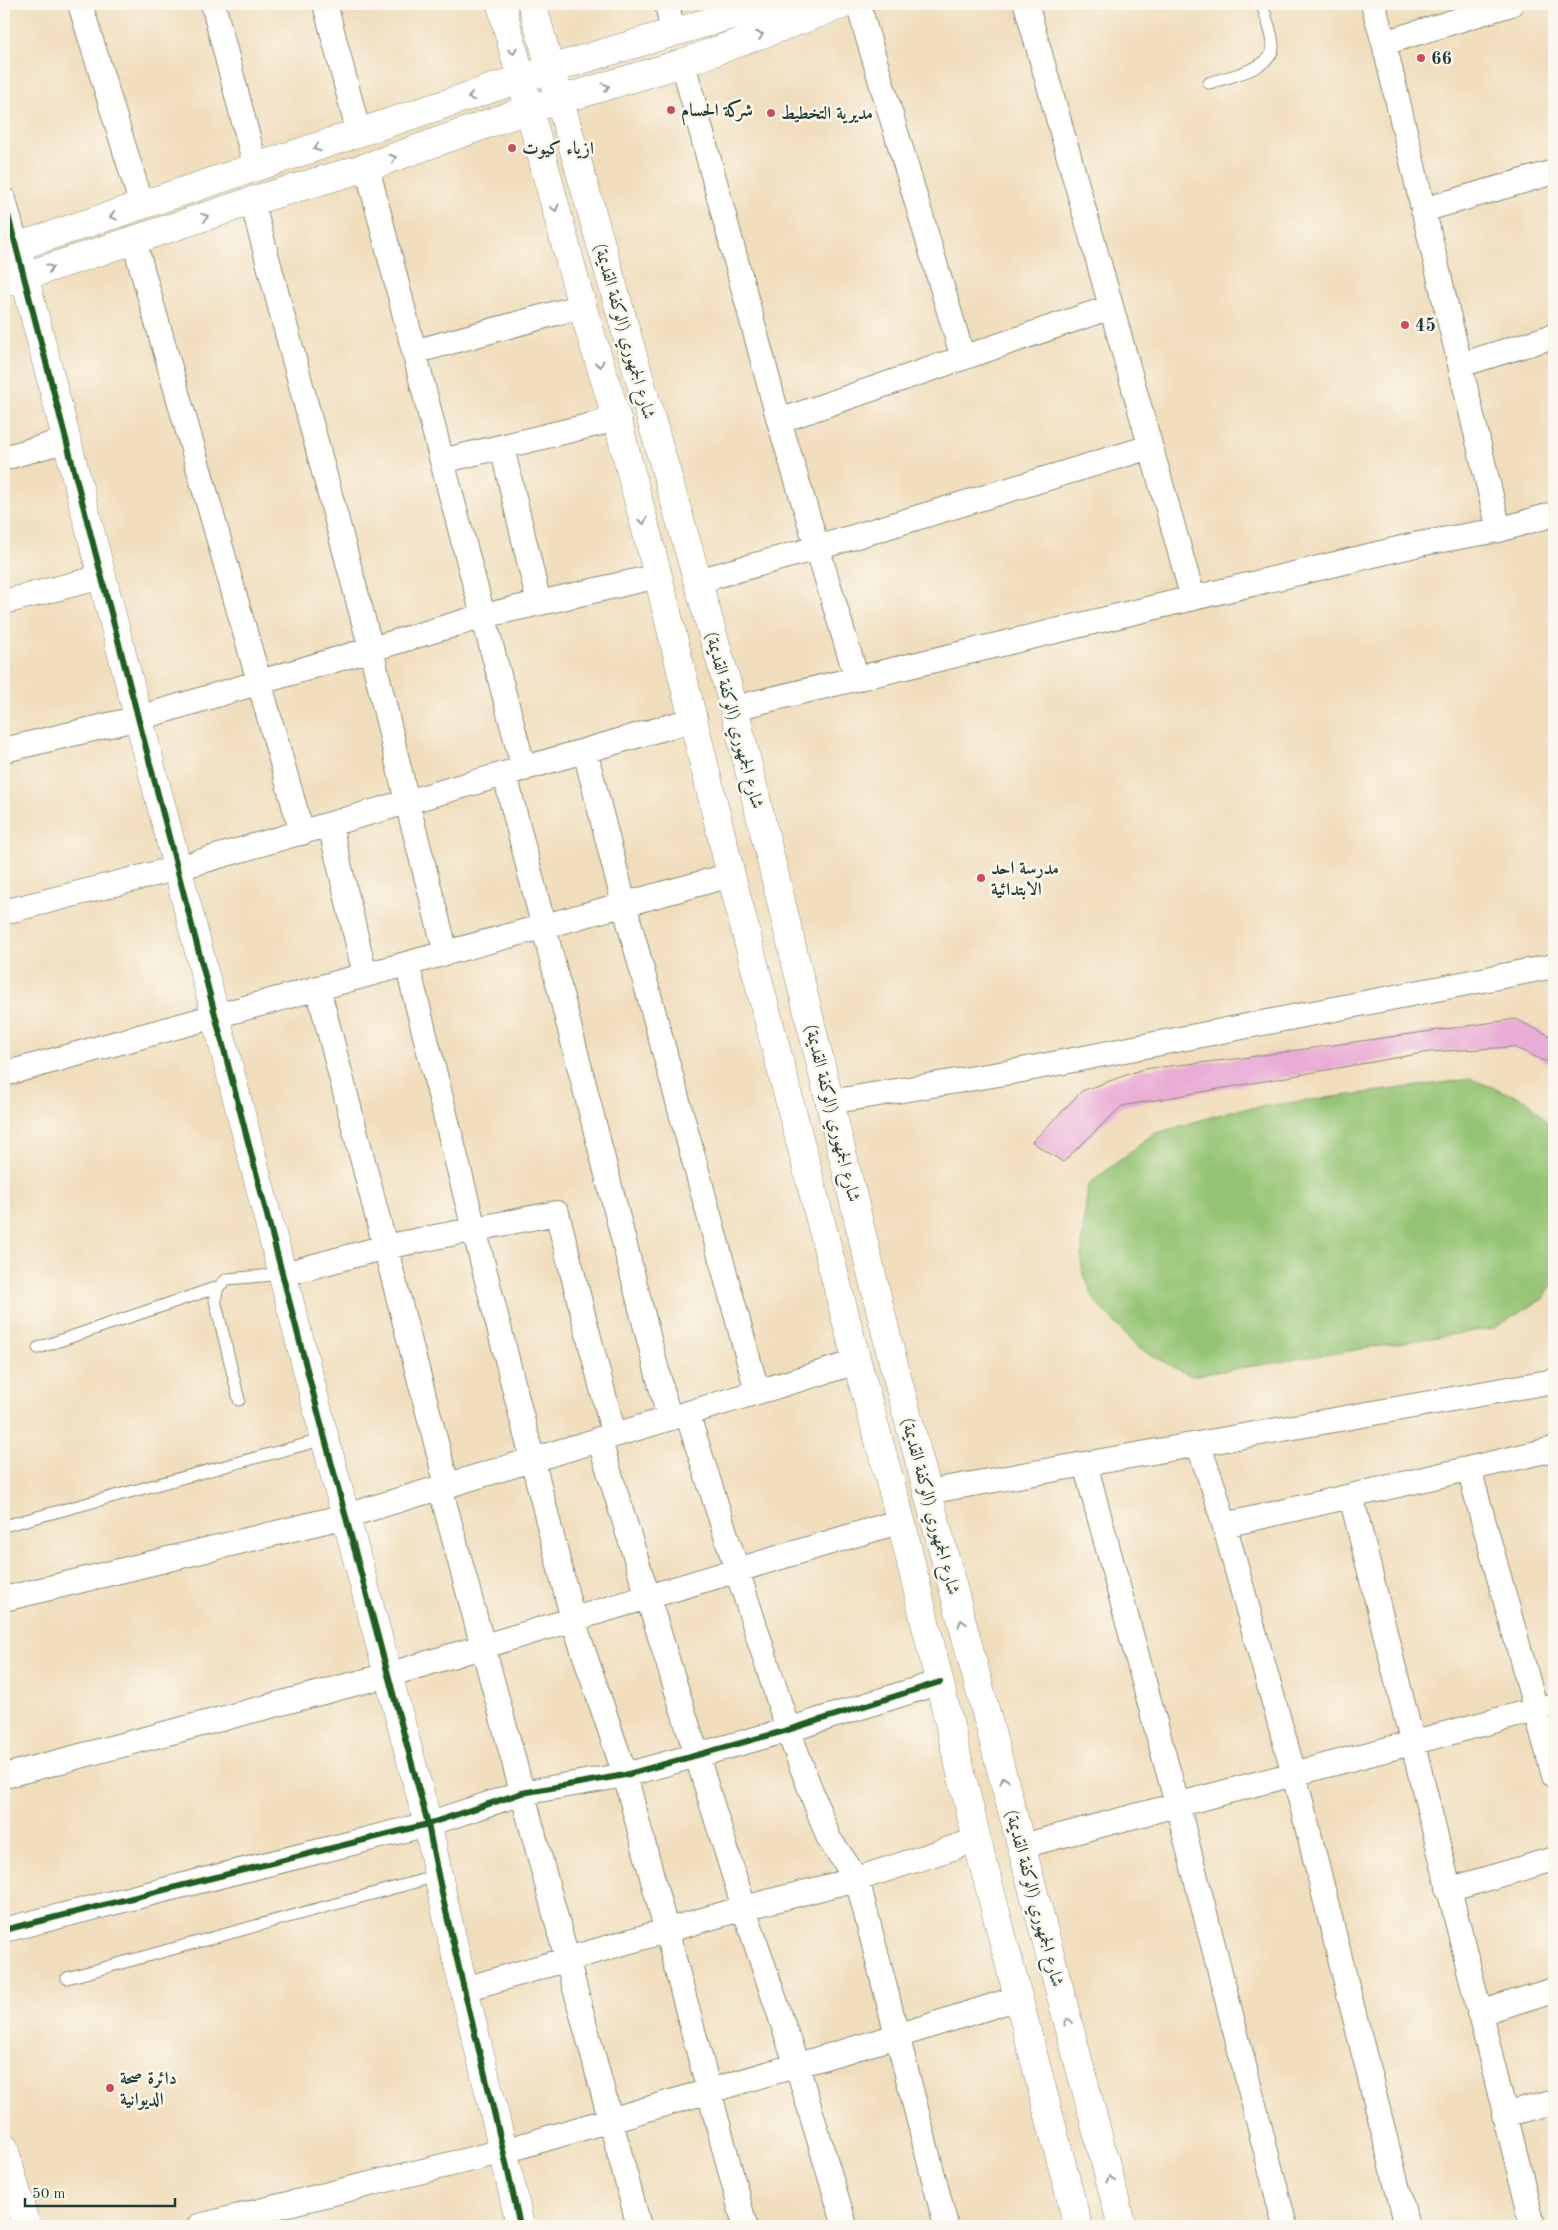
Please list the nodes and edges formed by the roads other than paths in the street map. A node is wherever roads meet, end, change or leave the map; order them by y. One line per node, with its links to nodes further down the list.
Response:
1 (80, 4): 28 (street)
2 (213, 4): 24 (street)
3 (325, 4): 22 (street)
4 (501, 4): 18 (main road, شارع الجمهوري (الوكفة القديمة), one-way to 18)
5 (532, 4): 17 (main road, شارع الجمهوري (الوكفة القديمة))
6 (667, 4): 14 (street)
7 (769, 4): 14 (main road)
8 (844, 4): 16 (main road, one-way to 8)
9 (858, 4): 37 (street)
10 (1026, 4): 34 (street)
11 (1262, 4): 19 (lane)
12 (1372, 4): 15 (street)
13 (1511, 4): 15 (street)
14 (672, 33): 17 (main road)
15 (1384, 43): 29 (street)
16 (684, 63): 20 (main road, one-way to 16); 40 (street)
17 (550, 69): 18 (main road); 20 (main road, شارع الجمهوري (الوكفة القديمة))
18 (521, 80): 21 (main road, شارع الجمهوري (الوكفة القديمة)); 22 (main road, one-way to 22)
19 (1209, 83)
20 (559, 100): 21 (main road); 51 (main road, شارع الجمهوري (الوكفة القديمة))
21 (529, 110): 23 (main road, one-way to 21); 33 (main road, شارع الجمهوري (الوكفة القديمة), one-way to 33)
22 (359, 134): 24 (main road, one-way to 24)
23 (367, 167): 27 (main road); 36 (street)
24 (256, 168): 28 (main road)
25 (1554, 172): 29 (street)
26 (4, 200): 31 (street)
27 (252, 201): 30 (main road, one-way to 27); 56 (street)
28 (142, 206): 31 (main road, one-way to 31)
29 (1423, 210): 38 (street)
30 (134, 241): 32 (main road, one-way to 30); 58 (street)
31 (10, 250): 32 (main road)
32 (14, 280): 41 (main road)
33 (582, 306): 36 (street); 39 (main road, شارع الجمهوري (الوكفة القديمة), one-way to 39)
34 (1111, 307): 37 (street); 43 (street)
35 (1554, 336): 38 (street)
36 (414, 352): 45 (street)
37 (962, 358): 40 (street)
38 (1460, 365): 47 (street)
39 (617, 419): 42 (street); 49 (main road, شارع الجمهوري (الوكفة القديمة), one-way to 49)
40 (779, 421): 48 (street)
41 (67, 440): 44 (street); 50 (main road)
42 (502, 447): 45 (street); 54 (street)
43 (1150, 447): 48 (street); 52 (street)
44 (4, 458)
45 (442, 462): 55 (street)
46 (1554, 514): 47 (street)
47 (1499, 530): 52 (street)
48 (818, 548): 51 (street); 57 (street)
49 (658, 576): 54 (street); 61 (main road, شارع الجمهوري (الوكفة القديمة))
50 (102, 577): 53 (street); 60 (main road)
51 (697, 581): 59 (main road, شارع الجمهوري (الوكفة القديمة))
52 (1193, 598): 57 (street)
53 (4, 602)
54 (539, 603): 55 (street)
55 (483, 616): 56 (street); 64 (street)
56 (371, 649): 58 (street); 67 (street)
57 (857, 679): 59 (street)
58 (259, 682): 60 (street); 69 (street)
59 (734, 708): 65 (main road, شارع الجمهوري (الوكفة القديمة))
60 (139, 718): 62 (street); 70 (main road)
61 (694, 720): 63 (street); 66 (main road, شارع الجمهوري (الوكفة القديمة))
62 (4, 750)
63 (585, 751): 64 (street); 72 (street)
64 (515, 772): 67 (street); 74 (street)
65 (750, 774): 66 (main road); 81 (main road, شارع الجمهوري (الوكفة القديمة))
66 (710, 785): 71 (main road, شارع الجمهوري (الوكفة القديمة))
67 (407, 802): 68 (street); 75 (street)
68 (330, 825): 69 (street); 78 (street)
69 (302, 833): 70 (street)
70 (178, 868): 73 (street); 80 (main road)
71 (731, 875): 72 (street); 83 (main road, شارع الجمهوري (الوكفة القديمة))
72 (624, 904): 74 (street); 92 (street)
73 (4, 912)
74 (542, 926): 75 (street); 94 (street)
75 (446, 953): 76 (street)
76 (407, 964): 78 (street); 85 (street)
77 (1554, 966): 84 (street)
78 (365, 975): 79 (street)
79 (318, 988): 80 (street); 86 (street)
80 (216, 1016): 82 (street); 87 (main road)
81 (822, 1067): 83 (main road); 84 (main road, شارع الجمهوري (الوكفة القديمة))
82 (4, 1074)
83 (783, 1076): 90 (main road, شارع الجمهوري (الوكفة القديمة))
84 (830, 1102): 103 (main road, شارع الجمهوري (الوكفة القديمة))
85 (474, 1229): 86 (street); 95 (street); 99 (street)
86 (386, 1247): 87 (street); 102 (street)
87 (284, 1274): 88 (lane); 96 (main road)
88 (218, 1287): 89 (lane); 93 (lane)
89 (38, 1348)
90 (857, 1362): 92 (street); 106 (main road, شارع الجمهوري (الوكفة القديمة))
91 (1554, 1381): 97 (street)
92 (758, 1391): 94 (street)
93 (240, 1400)
94 (678, 1415): 95 (street); 109 (street)
95 (606, 1437): 99 (street); 110 (street)
96 (326, 1439): 105 (main road); 108 (lane)
97 (1198, 1444): 100 (street); 107 (street)
98 (1554, 1449): 101 (street)
99 (532, 1460): 102 (street); 112 (street)
100 (1085, 1464): 103 (street); 125 (street)
101 (1469, 1469): 104 (street); 116 (street)
102 (443, 1486): 105 (street); 113 (street)
103 (927, 1492): 128 (main road, شارع الجمهوري (الوكفة القديمة), one-way to 103)
104 (1351, 1496): 107 (street); 118 (street)
105 (346, 1516): 111 (street); 114 (main road)
106 (901, 1521): 109 (street); 115 (main road, شارع الجمهوري (الوكفة القديمة))
107 (1224, 1525): 120 (street)
108 (4, 1526)
109 (736, 1572): 110 (street); 117 (street)
110 (648, 1598): 112 (street); 119 (street)
111 (4, 1599)
112 (573, 1620): 113 (street); 121 (street)
113 (482, 1647): 114 (street); 124 (street)
114 (388, 1675): 123 (street); 126 (main road)
115 (940, 1682): 117 (street); 127 (main road, شارع الجمهوري (الوكفة القديمة))
116 (1545, 1708): 118 (street); 122 (street)
117 (788, 1730): 119 (street); 131 (street)
118 (1412, 1743): 120 (street); 132 (street)
119 (697, 1755): 121 (street); 133 (street)
120 (1294, 1774): 125 (street); 160 (street)
121 (625, 1775): 124 (street); 135 (street)
122 (1554, 1775)
123 (4, 1776)
124 (522, 1793): 126 (street); 136 (street)
125 (1177, 1804): 128 (street); 159 (street)
126 (428, 1824): 130 (main road); 134 (street)
127 (977, 1840): 131 (street); 140 (main road, شارع الجمهوري (الوكفة القديمة))
128 (1022, 1846): 158 (main road, شارع الجمهوري (الوكفة القديمة), one-way to 128)
129 (1554, 1860): 132 (street)
130 (438, 1876): 137 (lane); 138 (main road)
131 (857, 1879): 133 (street); 142 (street)
132 (1448, 1890): 141 (street)
133 (744, 1908): 135 (street); 143 (street)
134 (4, 1930)
135 (665, 1932): 136 (street); 144 (street)
136 (567, 1960): 138 (street); 147 (street)
137 (67, 1978)
138 (465, 1990): 149 (main road)
139 (1554, 1990): 141 (street)
140 (1018, 1998): 142 (street); 157 (main road, شارع الجمهوري (الوكفة القديمة))
141 (1479, 2013): 146 (street)
142 (897, 2036): 143 (street); 156 (street)
143 (797, 2066): 144 (street); 155 (street)
144 (709, 2091): 147 (street); 154 (street)
145 (1554, 2102): 146 (street)
146 (1504, 2115): 161 (street)
147 (612, 2120): 149 (street); 153 (street)
148 (4, 2148): 150 (main road)
149 (504, 2151): 151 (street); 152 (main road)
150 (26, 2226)
151 (199, 2226)
152 (520, 2226)
153 (639, 2226)
154 (745, 2226)
155 (845, 2226)
156 (946, 2226)
157 (1078, 2226)
158 (1121, 2226)
159 (1285, 2226)
160 (1407, 2226)
161 (1533, 2226)

